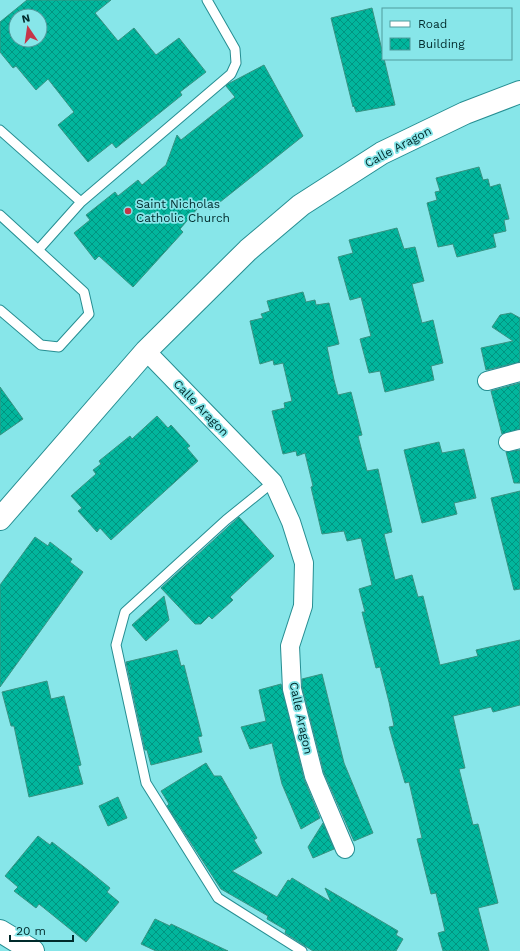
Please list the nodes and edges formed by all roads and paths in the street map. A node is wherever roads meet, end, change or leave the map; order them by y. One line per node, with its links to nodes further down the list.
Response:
1 (207, 0): 4 (lane)
2 (520, 92): 8 (street, Calle Aragon)
3 (0, 130): 4 (lane)
4 (81, 202): 6 (lane)
5 (0, 215): 6 (lane)
6 (39, 249): 7 (lane)
7 (0, 310)
8 (146, 352): 11 (street, Calle Aragon); 12 (street, Calle Aragon)
9 (520, 372): 10 (street)
10 (487, 381)
11 (273, 482): 13 (street, Calle Aragon); 16 (lane)
12 (0, 519)
13 (345, 849)
14 (0, 930): 15 (street)
15 (33, 951)
16 (302, 951)

